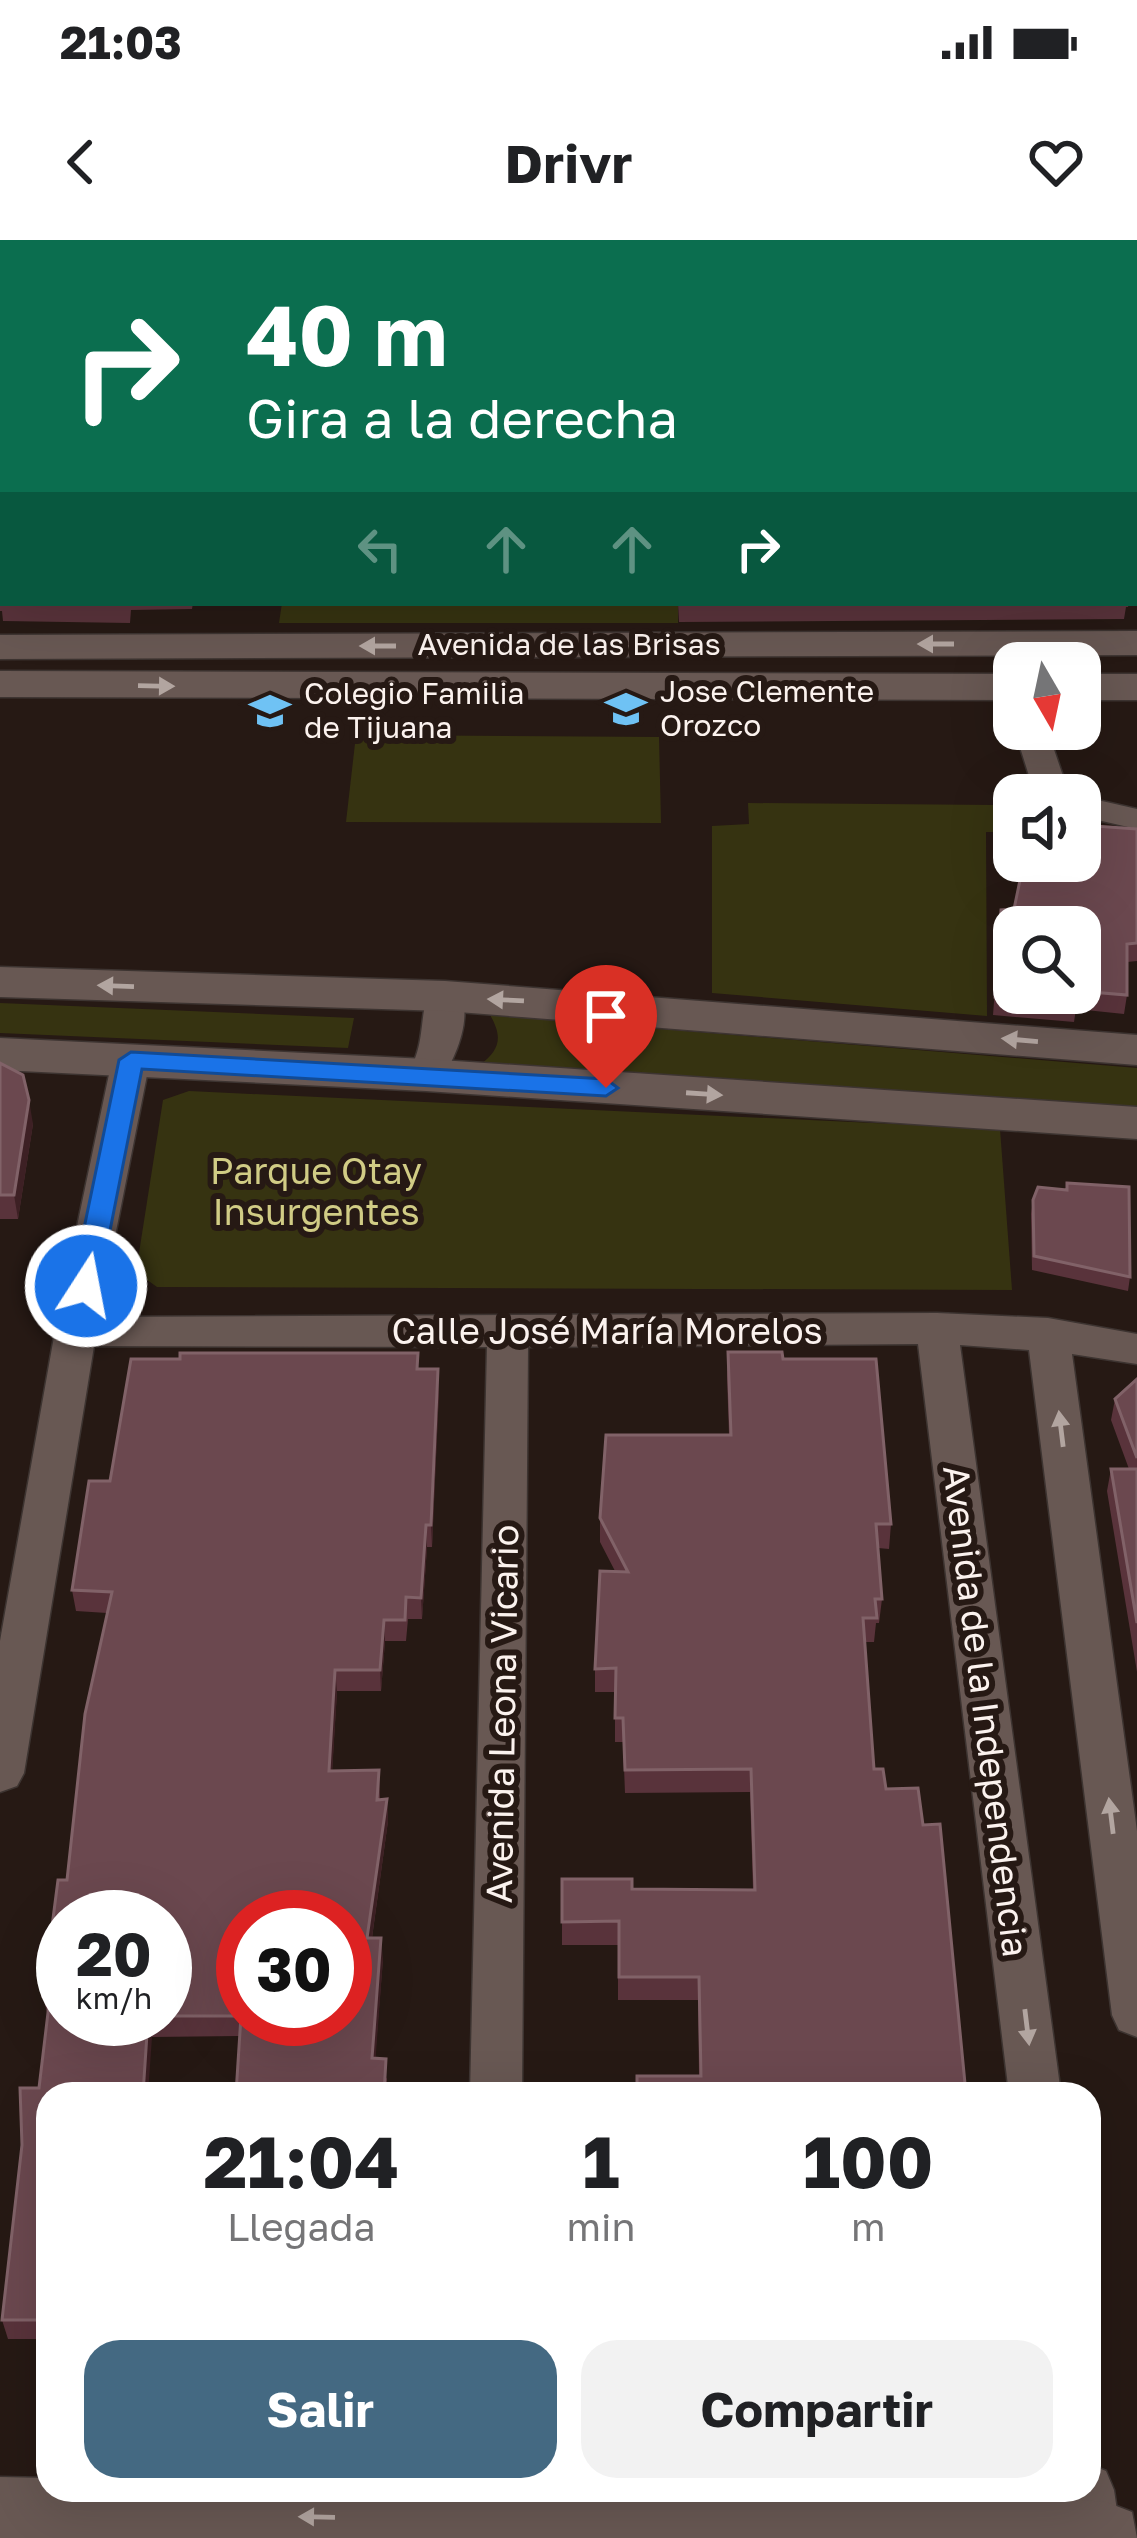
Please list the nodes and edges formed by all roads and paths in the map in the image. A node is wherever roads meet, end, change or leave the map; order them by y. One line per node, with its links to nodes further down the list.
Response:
1 (0, 635): 3 (street)
2 (1137, 644): 3 (street, Avenida de las Brisas, one-way to 3)
3 (16, 670): 4 (street, Avenida de las Brisas, one-way to 4)
4 (993, 687)
5 (1101, 687): 6 (street)
6 (1137, 687)
7 (1101, 811): 8 (street)
8 (1137, 819)
9 (0, 982): 10 (street, one-way to 9)
10 (445, 996): 11 (street, one-way to 10); 14 (street)
11 (1137, 1051)
12 (0, 1054): 13 (street)
13 (131, 1060): 14 (street); 17 (street)
14 (426, 1076): 15 (street, one-way to 15)
15 (1137, 1123)
16 (938, 1328): 18 (street, Calle José María Morelos); 19 (street, Calle José María Morelos); 24 (street, Avenida de la Independencia, one-way to 24)
17 (76, 1330): 19 (street, Calle José María Morelos); 21 (street)
18 (1048, 1333): 20 (street, Calle José María Morelos); 22 (street, one-way to 18)
19 (508, 1334): 23 (street, Avenida Leona Vicario)
20 (1137, 1348)
21 (0, 1773)
22 (1137, 2015)
23 (496, 2082)
24 (1034, 2082)
25 (490, 2504): 27 (street, one-way to 27); 28 (street)
26 (0, 2513): 27 (street)
27 (166, 2526)
28 (1094, 2526)

